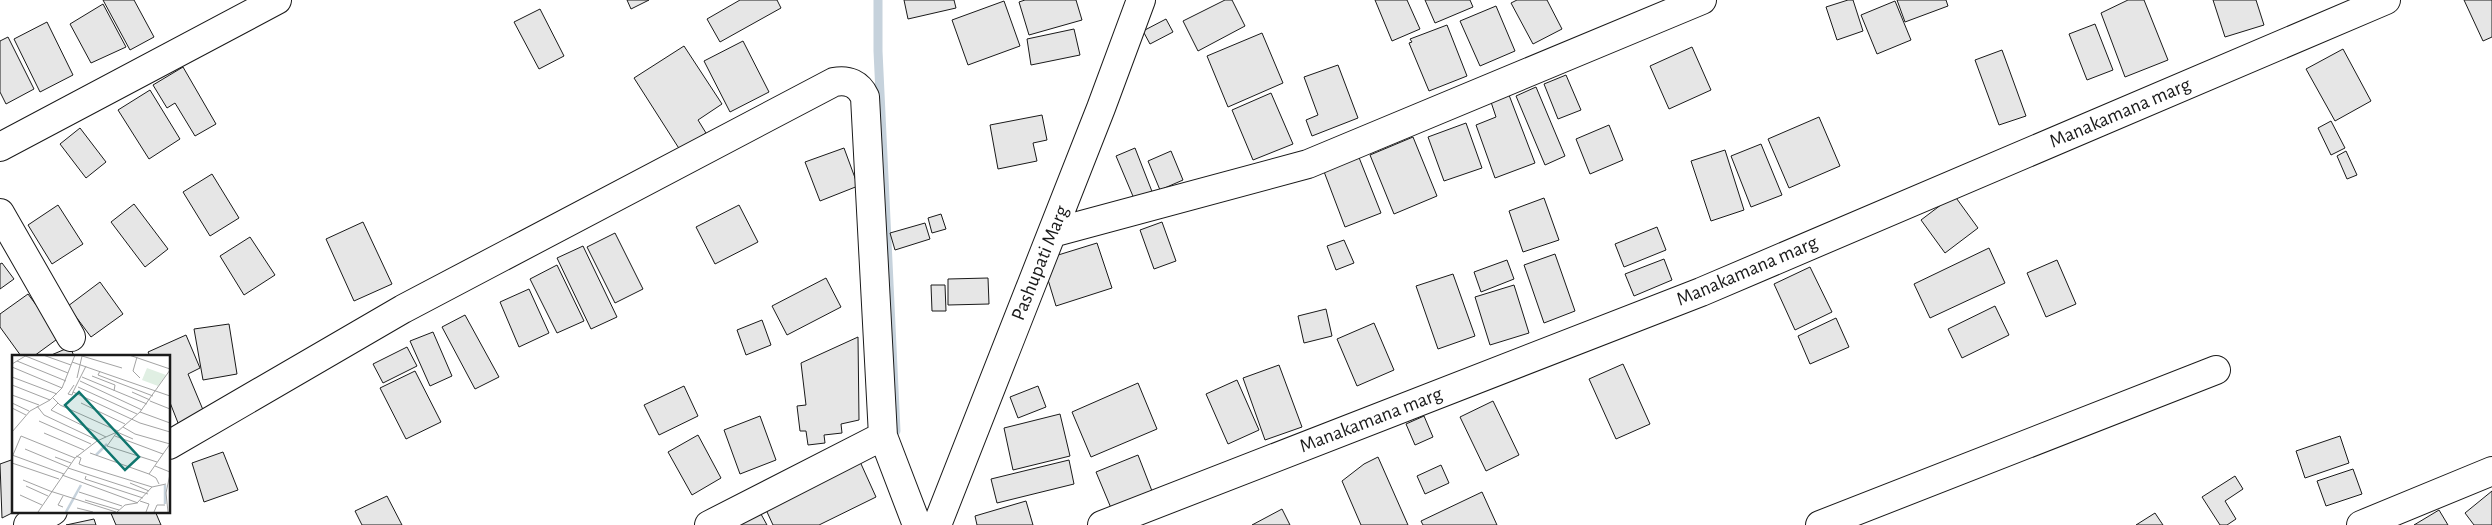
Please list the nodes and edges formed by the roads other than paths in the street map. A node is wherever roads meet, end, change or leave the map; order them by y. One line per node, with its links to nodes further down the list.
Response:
1 (277, 0): 5 (street)
2 (1141, 0): 7 (street, Pashupati Marg)
3 (1702, 0): 7 (street)
4 (2386, 0): 18 (street, Manakamana marg)
5 (3, 139)
6 (0, 213): 8 (street)
7 (1052, 234): 17 (street, Pashupati Marg)
8 (71, 337)
9 (2216, 370): 19 (street)
10 (884, 436): 11 (street); 15 (street); 16 (street)
11 (170, 443)
12 (2492, 471): 20 (street)
13 (50, 512): 14 (street)
14 (28, 525)
15 (709, 525)
16 (917, 525)
17 (937, 525)
18 (1102, 525)
19 (1820, 525)
20 (2361, 525)

